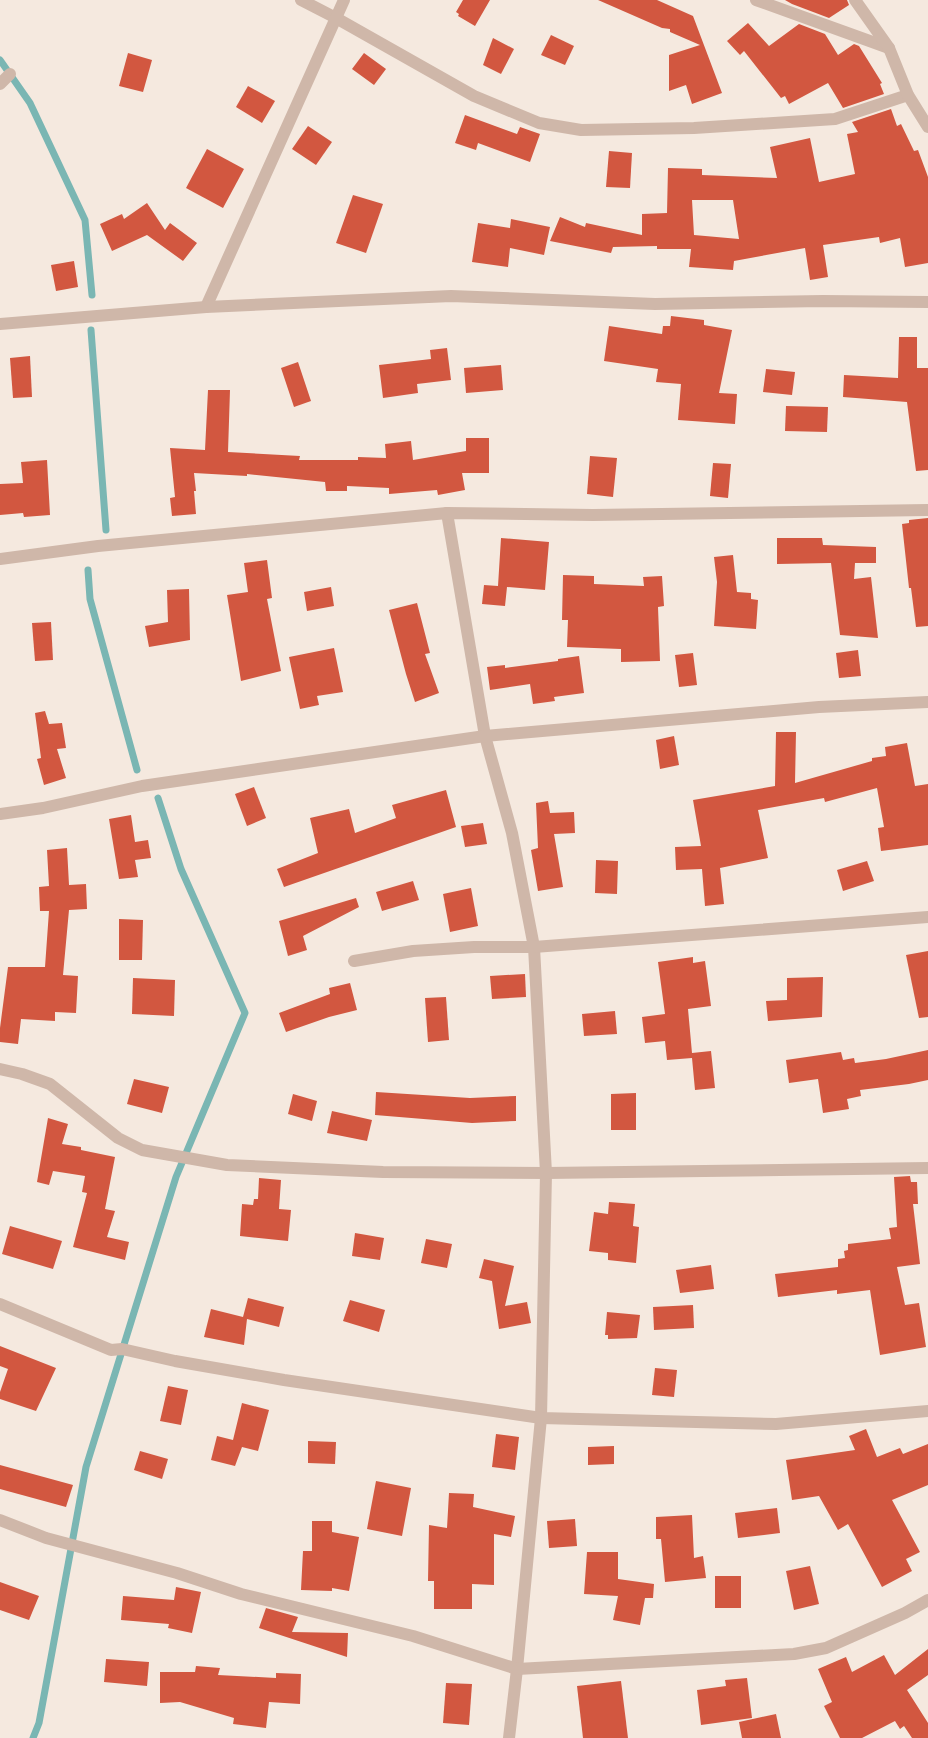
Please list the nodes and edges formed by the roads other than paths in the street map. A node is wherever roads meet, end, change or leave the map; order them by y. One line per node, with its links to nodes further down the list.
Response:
1 (301, 0): 5 (street)
2 (344, 0): 5 (street)
3 (756, 0): 6 (street)
4 (855, 0): 6 (street)
5 (336, 18): 9 (street); 12 (street)
6 (889, 48): 9 (street)
7 (10, 74): 8 (street)
8 (0, 84)
9 (908, 95): 10 (street)
10 (928, 127)
11 (928, 302): 12 (street)
12 (206, 307): 13 (street)
13 (0, 324)
14 (928, 510): 15 (street)
15 (447, 513): 16 (street); 18 (street)
16 (0, 559)
17 (928, 702): 18 (street)
18 (485, 736): 19 (street); 21 (street)
19 (0, 814)
20 (928, 917): 21 (street)
21 (534, 947): 22 (street); 25 (street)
22 (354, 961)
23 (0, 1069): 25 (street)
24 (928, 1168): 25 (street)
25 (546, 1173): 28 (street)
26 (0, 1304): 28 (street)
27 (928, 1411): 28 (street)
28 (541, 1418): 31 (street)
29 (0, 1520): 31 (street)
30 (928, 1600): 31 (street)
31 (518, 1669): 32 (street)
32 (509, 1738)

